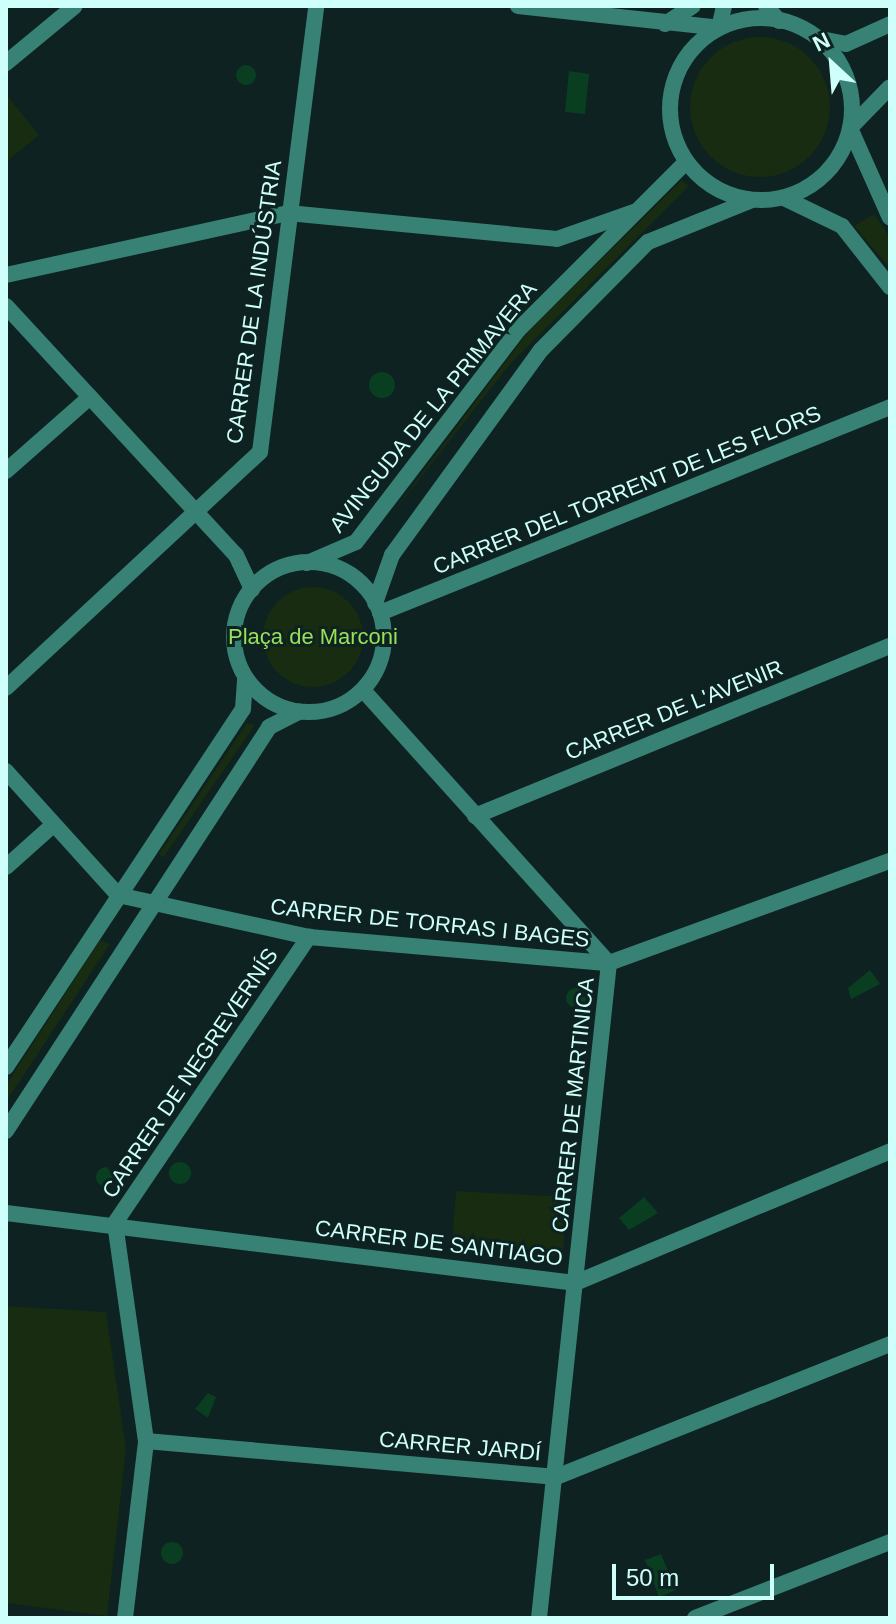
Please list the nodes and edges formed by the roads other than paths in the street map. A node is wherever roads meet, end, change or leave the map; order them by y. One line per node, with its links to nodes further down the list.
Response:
1 (75, 6): 12 (street)
2 (316, 6): 19 (street, CARRER DE LA INDÚSTRIA)
3 (518, 6): 8 (street)
4 (693, 6): 8 (street)
5 (724, 6): 10 (street)
6 (766, 6): 7 (street)
7 (779, 21): 10 (street); 11 (street)
8 (665, 24): 10 (street)
9 (890, 24): 11 (street)
10 (719, 28): 15 (street)
11 (815, 36): 14 (street)
12 (6, 63)
13 (890, 87): 14 (street)
14 (850, 128): 16 (street); 20 (street)
15 (686, 162): 17 (street); 18 (street, AVINGUDA DE LA PRIMAVERA)
16 (784, 198): 17 (street); 22 (street)
17 (752, 200): 30 (street)
18 (634, 212): 19 (street); 28 (street, AVINGUDA DE LA PRIMAVERA)
19 (288, 213): 21 (street); 27 (street, CARRER DE LA INDÚSTRIA)
20 (890, 218)
21 (6, 275)
22 (890, 287)
23 (6, 306): 24 (street)
24 (90, 397): 26 (street); 27 (street)
25 (890, 407): 30 (street, CARRER DEL TORRENT DE LES FLORS)
26 (6, 471)
27 (198, 513): 29 (street); 33 (street, CARRER DE LA INDÚSTRIA)
28 (307, 563): 29 (street); 30 (street)
29 (252, 589): 32 (street)
30 (377, 608): 34 (street)
31 (890, 646): 37 (street, CARRER DE L'AVENIR)
32 (244, 676): 35 (street); 41 (street)
33 (6, 688)
34 (363, 690): 35 (street); 37 (street, CARRER DE MARTINICA)
35 (299, 712): 42 (street)
36 (6, 771): 38 (street, CARRER DE TORRAS I BAGES)
37 (475, 816): 44 (street, CARRER DE MARTINICA)
38 (53, 825): 40 (street); 41 (street, CARRER DE TORRAS I BAGES)
39 (890, 861): 44 (street, CARRER DE TORRAS I BAGES)
40 (6, 867)
41 (118, 895): 42 (street, CARRER DE TORRAS I BAGES); 45 (street)
42 (149, 907): 43 (street, CARRER DE TORRAS I BAGES); 46 (street)
43 (309, 937): 44 (street, CARRER DE TORRAS I BAGES); 49 (street, CARRER DE NEGREVERNÍS)
44 (609, 963): 50 (street, CARRER DE MARTINICA)
45 (6, 1067)
46 (6, 1131)
47 (890, 1151): 50 (street, CARRER DE SANTIAGO)
48 (6, 1213): 49 (street, CARRER DE SANTIAGO)
49 (115, 1223): 50 (street, CARRER DE SANTIAGO); 52 (street, CARRER DE NEGREVERNÍS)
50 (575, 1283): 53 (street, CARRER DE MARTINICA)
51 (890, 1344): 53 (street, CARRER JARDÍ)
52 (146, 1441): 53 (street, CARRER JARDÍ); 55 (street, CARRER DE NEGREVERNÍS)
53 (556, 1477): 56 (street, CARRER DE MARTINICA)
54 (890, 1542): 57 (street)
55 (125, 1618)
56 (539, 1618)
57 (695, 1618)

